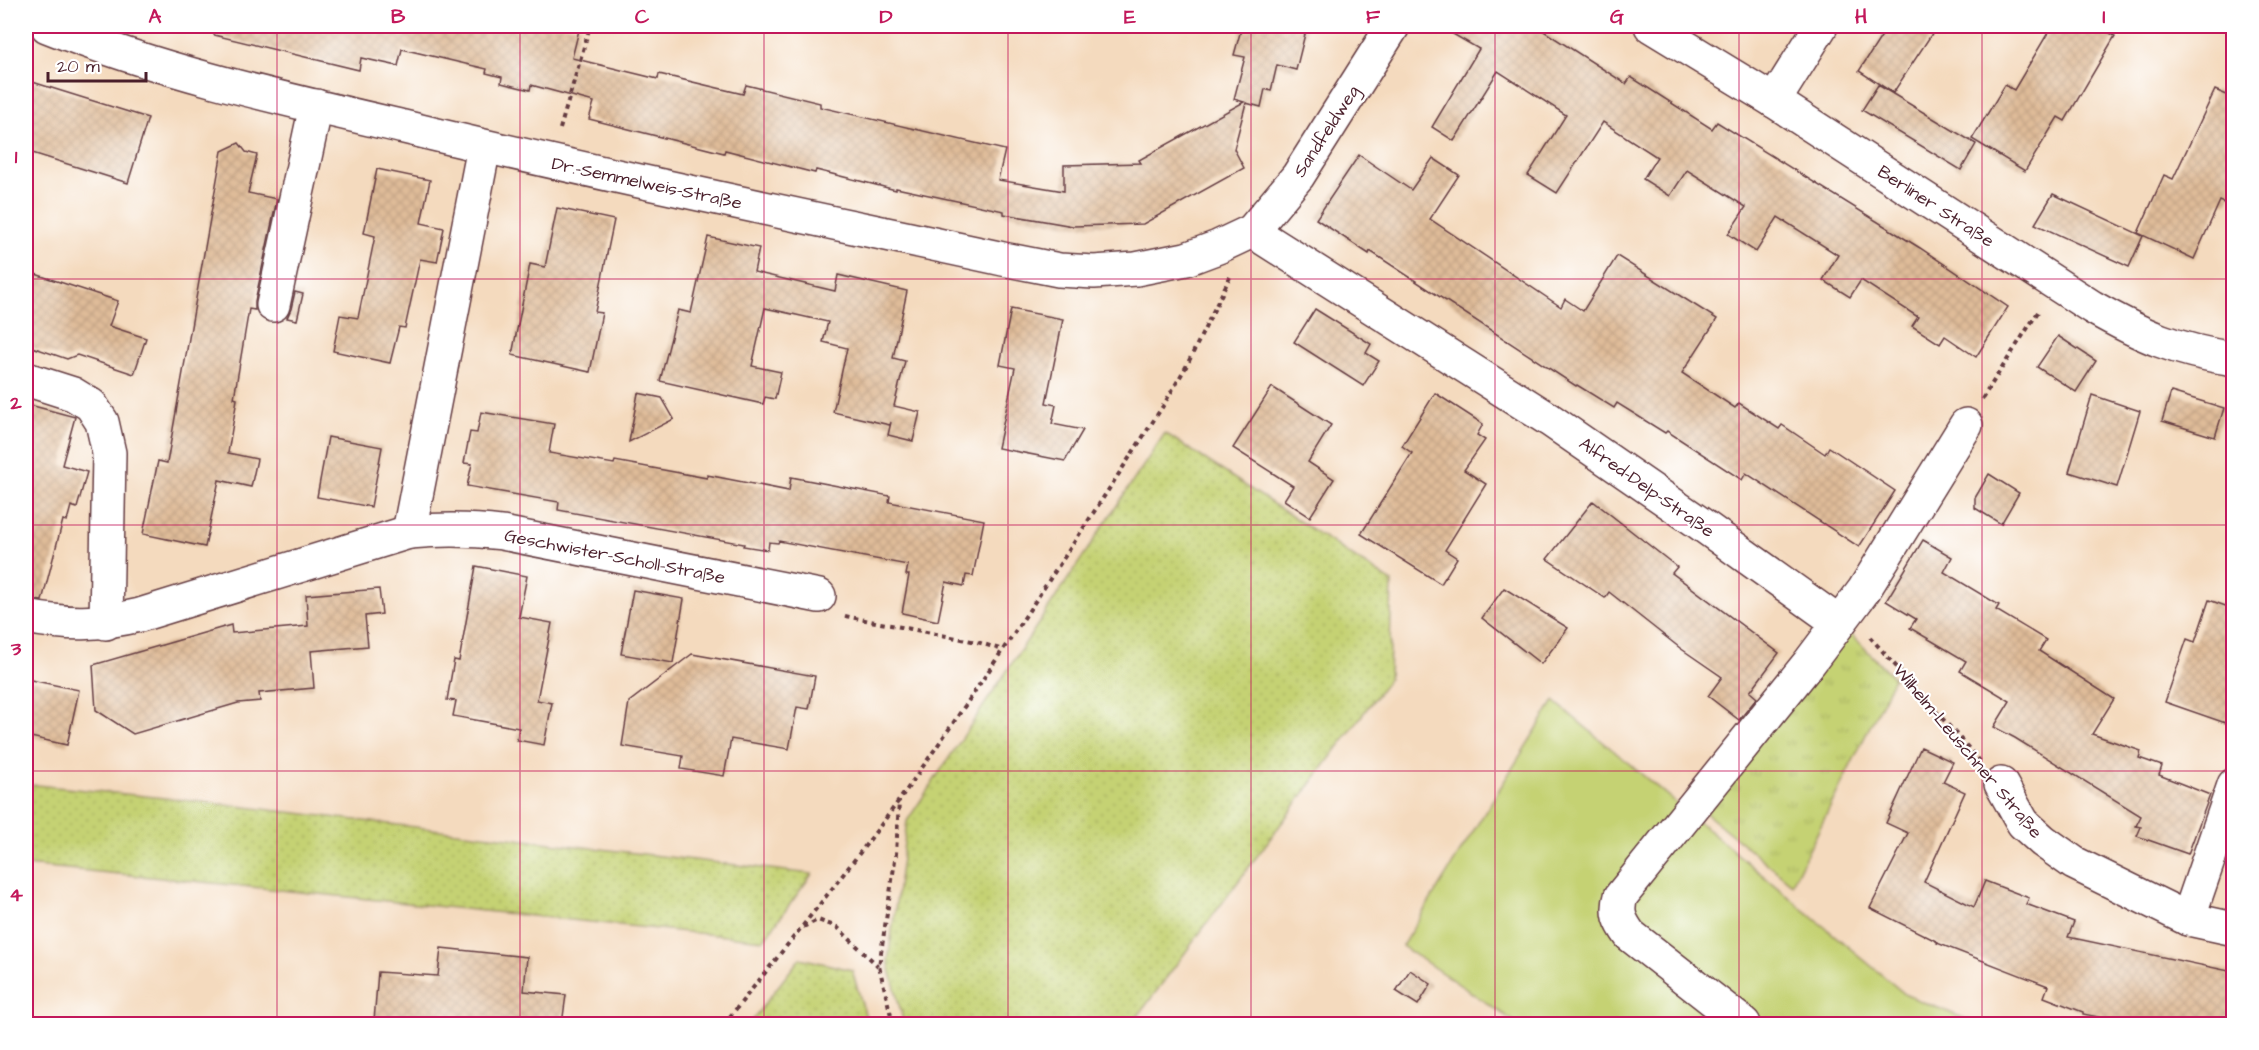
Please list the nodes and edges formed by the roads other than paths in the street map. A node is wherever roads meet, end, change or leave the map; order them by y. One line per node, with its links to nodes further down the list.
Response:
1 (47, 26): 6 (street, Dr.-Semmelweis-Straße)
2 (1393, 26): 8 (street, Sandfeldweg)
3 (1651, 26): 5 (street, Berliner Straße)
4 (1821, 26): 5 (street)
5 (1774, 101): 10 (street, Berliner Straße)
6 (316, 106): 7 (street, Dr.-Semmelweis-Straße); 9 (street)
7 (484, 147): 8 (street, Dr.-Semmelweis-Straße); 13 (street)
8 (1252, 231): 16 (street, Alfred-Delp-Straße)
9 (273, 306)
10 (2234, 359)
11 (26, 379): 17 (street)
12 (1966, 425): 16 (street)
13 (409, 532): 14 (street, Geschwister-Scholl-Straße); 17 (street, Geschwister-Scholl-Straße)
14 (819, 596)
15 (26, 616): 17 (street, Geschwister-Scholl-Straße)
16 (1841, 619): 22 (street)
17 (106, 623)
18 (2001, 784): 20 (street, Wilhelm-Leuschner Straße)
19 (2234, 785): 20 (street)
20 (2188, 919): 21 (street, Wilhelm-Leuschner Straße)
21 (2234, 929)
22 (1744, 1024)

